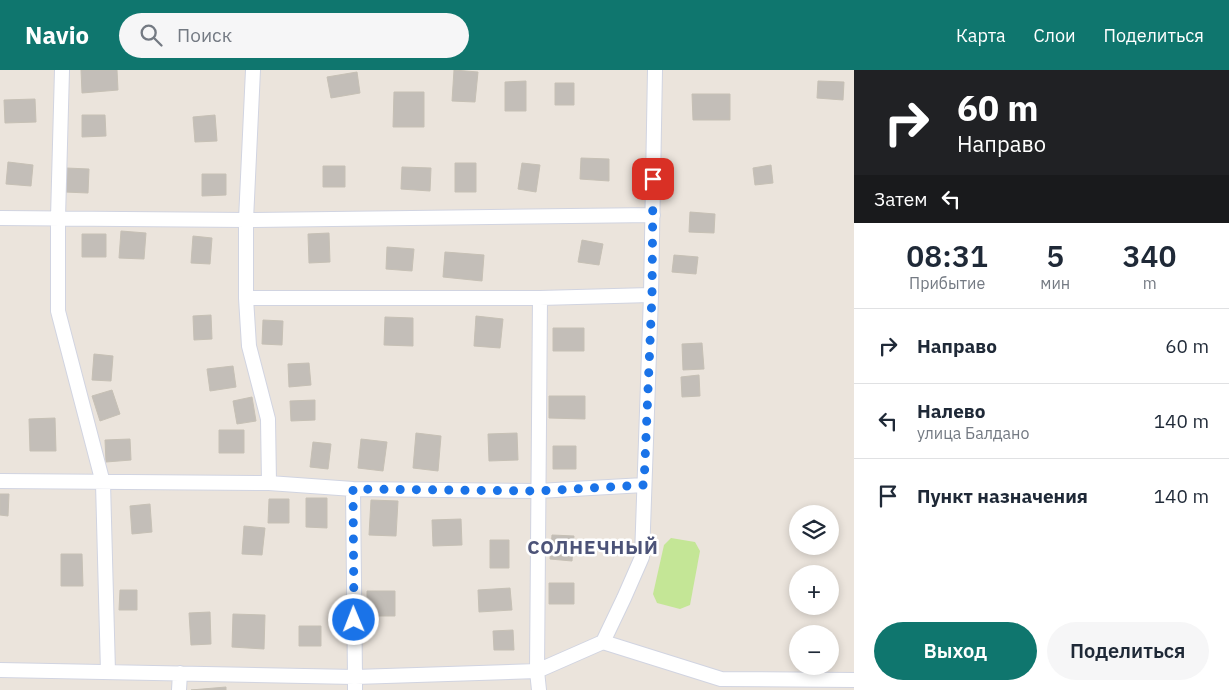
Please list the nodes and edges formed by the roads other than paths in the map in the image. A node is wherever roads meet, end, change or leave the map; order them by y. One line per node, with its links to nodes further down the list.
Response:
1 (62, 70): 6 (street)
2 (253, 70): 7 (street)
3 (655, 70): 4 (street)
4 (653, 215): 7 (street); 8 (street)
5 (0, 218): 6 (street)
6 (58, 218): 7 (street); 12 (street)
7 (246, 220): 9 (street)
8 (652, 295): 10 (street); 14 (street)
9 (246, 298): 10 (street); 13 (street)
10 (540, 298): 16 (street)
11 (0, 481): 12 (street)
12 (102, 482): 13 (street); 20 (street)
13 (269, 483): 15 (street)
14 (644, 485): 16 (street); 17 (street)
15 (353, 489): 16 (street); 23 (street)
16 (538, 491): 19 (street)
17 (603, 642): 19 (street); 22 (street)
18 (0, 670): 20 (street)
19 (537, 671): 23 (street); 25 (street)
20 (108, 672): 21 (street)
21 (180, 673): 23 (street); 24 (street)
22 (854, 680)
23 (355, 683)
24 (179, 690)
25 (539, 690)

